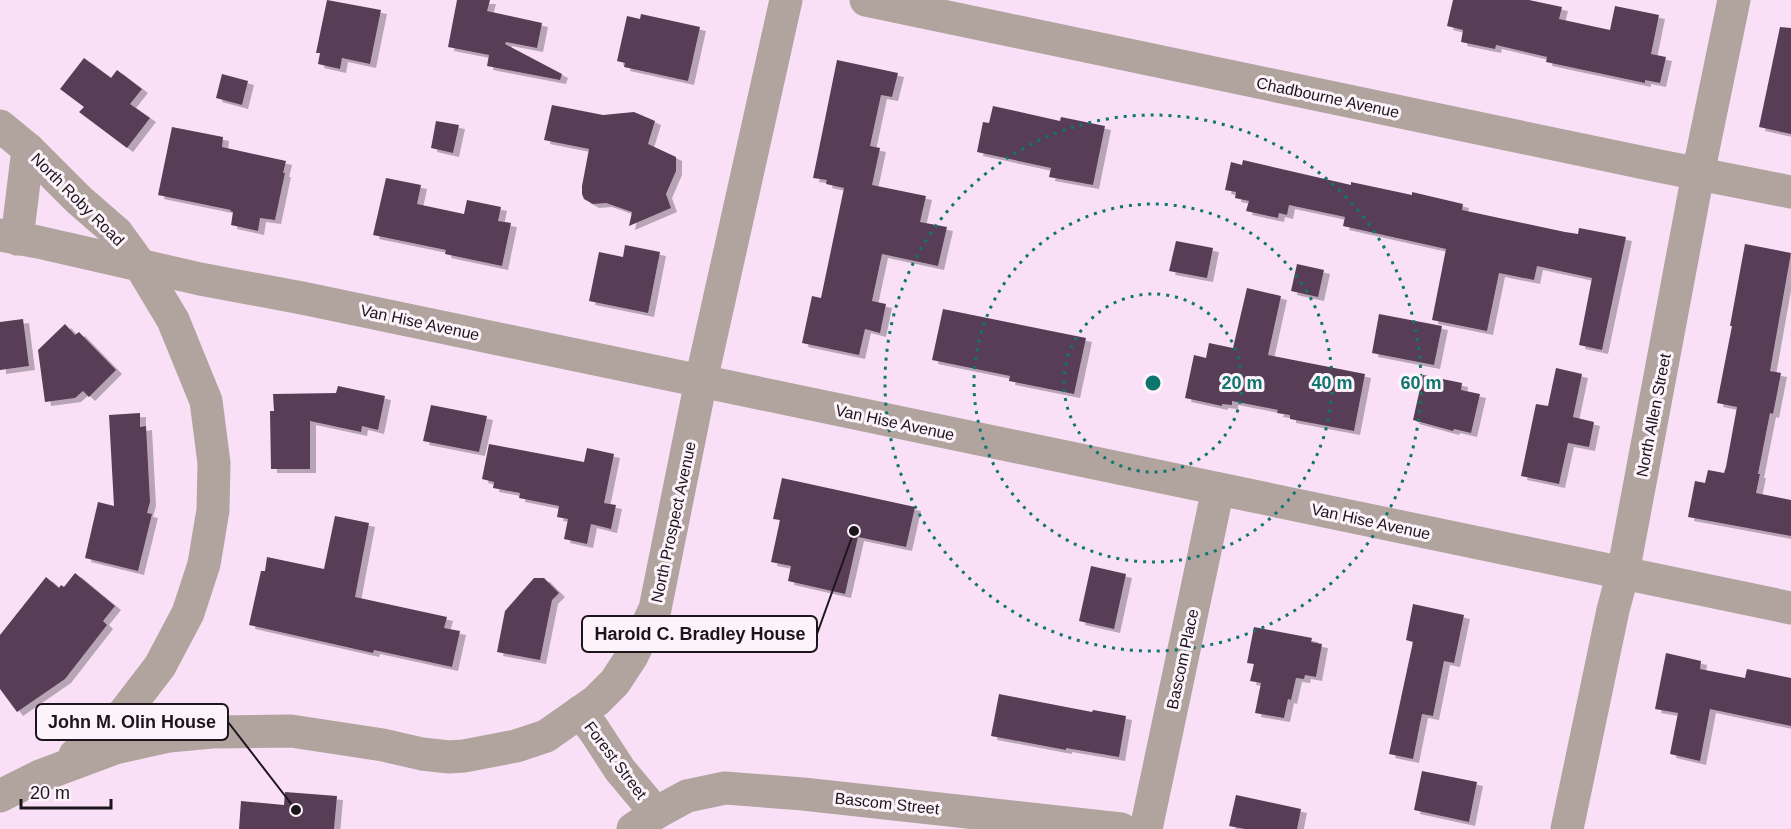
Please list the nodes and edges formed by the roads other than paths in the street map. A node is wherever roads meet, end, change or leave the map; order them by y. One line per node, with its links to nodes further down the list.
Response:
1 (786, 0): 10 (street, North Prospect Avenue)
2 (866, 0): 6 (street, Chadbourne Avenue)
3 (1734, 0): 6 (street, North Allen Street)
4 (0, 126): 5 (street, North Roby Road)
5 (28, 148): 8 (street, North Roby Road); 9 (street, North Roby Road)
6 (1698, 174): 7 (street, Chadbourne Avenue); 12 (street, North Allen Street)
7 (1791, 192)
8 (9, 237): 9 (street, Van Hise Avenue)
9 (140, 265): 10 (street, Van Hise Avenue); 15 (street, North Roby Road)
10 (701, 381): 11 (street, Van Hise Avenue); 14 (street, North Prospect Avenue)
11 (1218, 489): 12 (street, Van Hise Avenue); 19 (street, Bascom Place)
12 (1623, 573): 13 (street, Van Hise Avenue); 20 (street, North Allen Street)
13 (1791, 608)
14 (580, 712): 15 (street, North Prospect Avenue); 17 (street, Forest Street)
15 (40, 776): 16 (street, North Prospect Avenue)
16 (0, 796)
17 (644, 821): 18 (street, Bascom Street)
18 (1121, 829)
19 (1146, 829)
20 (1567, 829)

